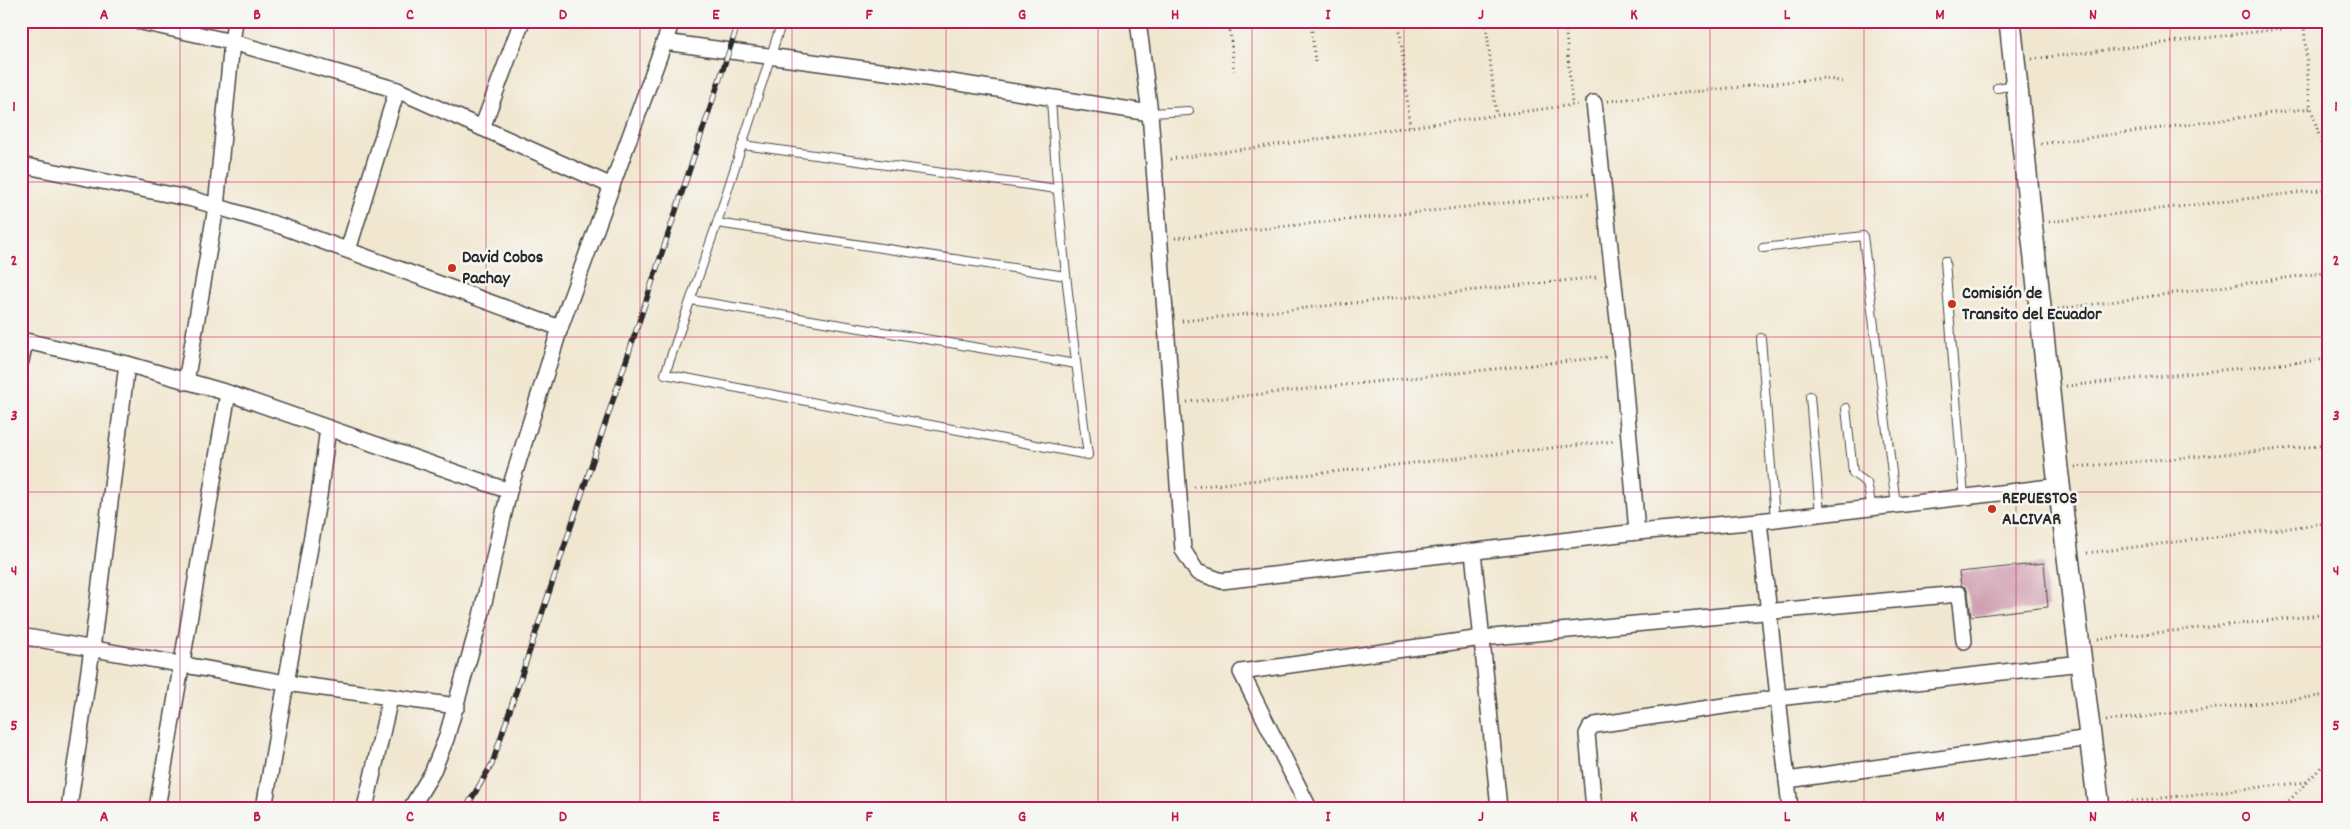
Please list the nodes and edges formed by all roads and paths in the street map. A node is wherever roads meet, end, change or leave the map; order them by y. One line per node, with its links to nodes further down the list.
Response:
1 (138, 21): 15 (street)
2 (235, 21): 15 (street)
3 (522, 21): 31 (street)
4 (672, 21): 16 (street)
5 (782, 21): 17 (lane)
6 (1138, 21): 28 (street)
7 (1229, 21): 20 (path)
8 (1311, 21): 19 (path)
9 (1399, 21): 30 (path)
10 (1486, 21): 29 (path)
11 (1565, 21): 25 (path)
12 (2010, 21): 18 (street)
13 (2325, 21): 14 (path)
14 (2304, 26): 18 (path); 26 (path)
15 (232, 42): 22 (street); 41 (street)
16 (664, 42): 17 (street); 37 (street)
17 (772, 57): 23 (street); 32 (lane)
18 (2014, 61): 33 (street)
19 (1315, 63)
20 (1234, 71)
21 (1844, 82): 24 (path)
22 (397, 90): 31 (street); 46 (street)
23 (1051, 98): 28 (street); 38 (lane)
24 (1594, 102): 25 (path); 40 (street)
25 (1572, 104): 29 (path)
26 (2311, 108): 33 (path); 36 (path)
27 (1188, 111): 28 (lane)
28 (1150, 113): 34 (street)
29 (1496, 115): 30 (path)
30 (1410, 126): 34 (path)
31 (482, 128): 37 (street)
32 (743, 145): 38 (lane); 42 (lane)
33 (2023, 146): 43 (street)
34 (1153, 161): 44 (street)
35 (22, 169): 41 (street)
36 (2329, 170)
37 (612, 186): 54 (street)
38 (1057, 189): 49 (lane)
39 (2329, 189): 43 (path)
40 (1603, 192): 44 (path); 50 (street)
41 (216, 207): 46 (street); 62 (street)
42 (717, 223): 49 (lane); 51 (lane)
43 (2031, 224): 52 (street)
44 (1159, 240): 53 (street)
45 (1763, 248): 75 (lane)
46 (348, 250): 54 (street)
47 (1945, 261): 74 (lane)
48 (2329, 272): 52 (path)
49 (1066, 276): 61 (lane)
50 (1612, 276): 53 (path); 57 (street)
51 (691, 300): 61 (lane); 61 (lane)
52 (2040, 311): 63 (street)
53 (1166, 323): 66 (street)
54 (560, 328): 73 (street)
55 (1760, 338): 78 (lane)
56 (23, 340): 59 (street); 60 (street)
57 (1622, 356): 66 (path); 69 (street)
58 (2329, 359): 63 (path)
59 (21, 360)
60 (127, 364): 62 (street); 90 (street)
61 (1076, 364)
62 (186, 382): 64 (street)
63 (2048, 388): 71 (street)
64 (228, 392): 68 (street); 92 (street)
65 (1810, 396): 77 (lane)
66 (1172, 404): 72 (street)
67 (1846, 408): 76 (lane)
68 (328, 428): 73 (street); 93 (street)
69 (1629, 439): 72 (path); 81 (street)
70 (2329, 445): 71 (path)
71 (2058, 477): 74 (street); 83 (street)
72 (1178, 489): 82 (street)
73 (509, 491): 97 (street)
74 (1964, 497): 75 (street)
75 (1896, 505): 76 (street)
76 (1872, 508): 77 (street)
77 (1820, 514): 78 (street)
78 (1775, 519): 79 (street)
79 (1759, 521): 81 (street); 84 (street)
80 (2329, 523): 83 (path)
81 (1637, 532): 82 (street)
82 (1473, 552): 87 (street)
83 (2067, 555): 89 (street)
84 (1769, 613): 87 (street); 88 (street); 96 (street)
85 (2329, 614): 89 (path)
86 (21, 636): 90 (street)
87 (1482, 638): 103 (street); 109 (street)
88 (1964, 641)
89 (2078, 641): 91 (street)
90 (92, 649): 92 (street); 104 (street)
91 (2081, 663): 96 (street); 98 (street)
92 (181, 665): 93 (street); 105 (street)
93 (286, 684): 95 (street); 106 (street)
94 (2329, 695): 98 (path)
95 (390, 698): 97 (street); 107 (street)
96 (1778, 698): 100 (street); 110 (street)
97 (457, 706): 108 (street)
98 (2089, 731): 100 (street); 102 (street)
99 (2329, 760): 101 (path)
100 (1787, 780): 111 (street)
101 (2307, 782): 102 (path); 112 (path)
102 (2099, 806)
103 (1495, 807)
104 (69, 808)
105 (157, 808)
106 (264, 808)
107 (365, 808)
108 (411, 808)
109 (1310, 808)
110 (1594, 808)
111 (1790, 808)
112 (2282, 808)

